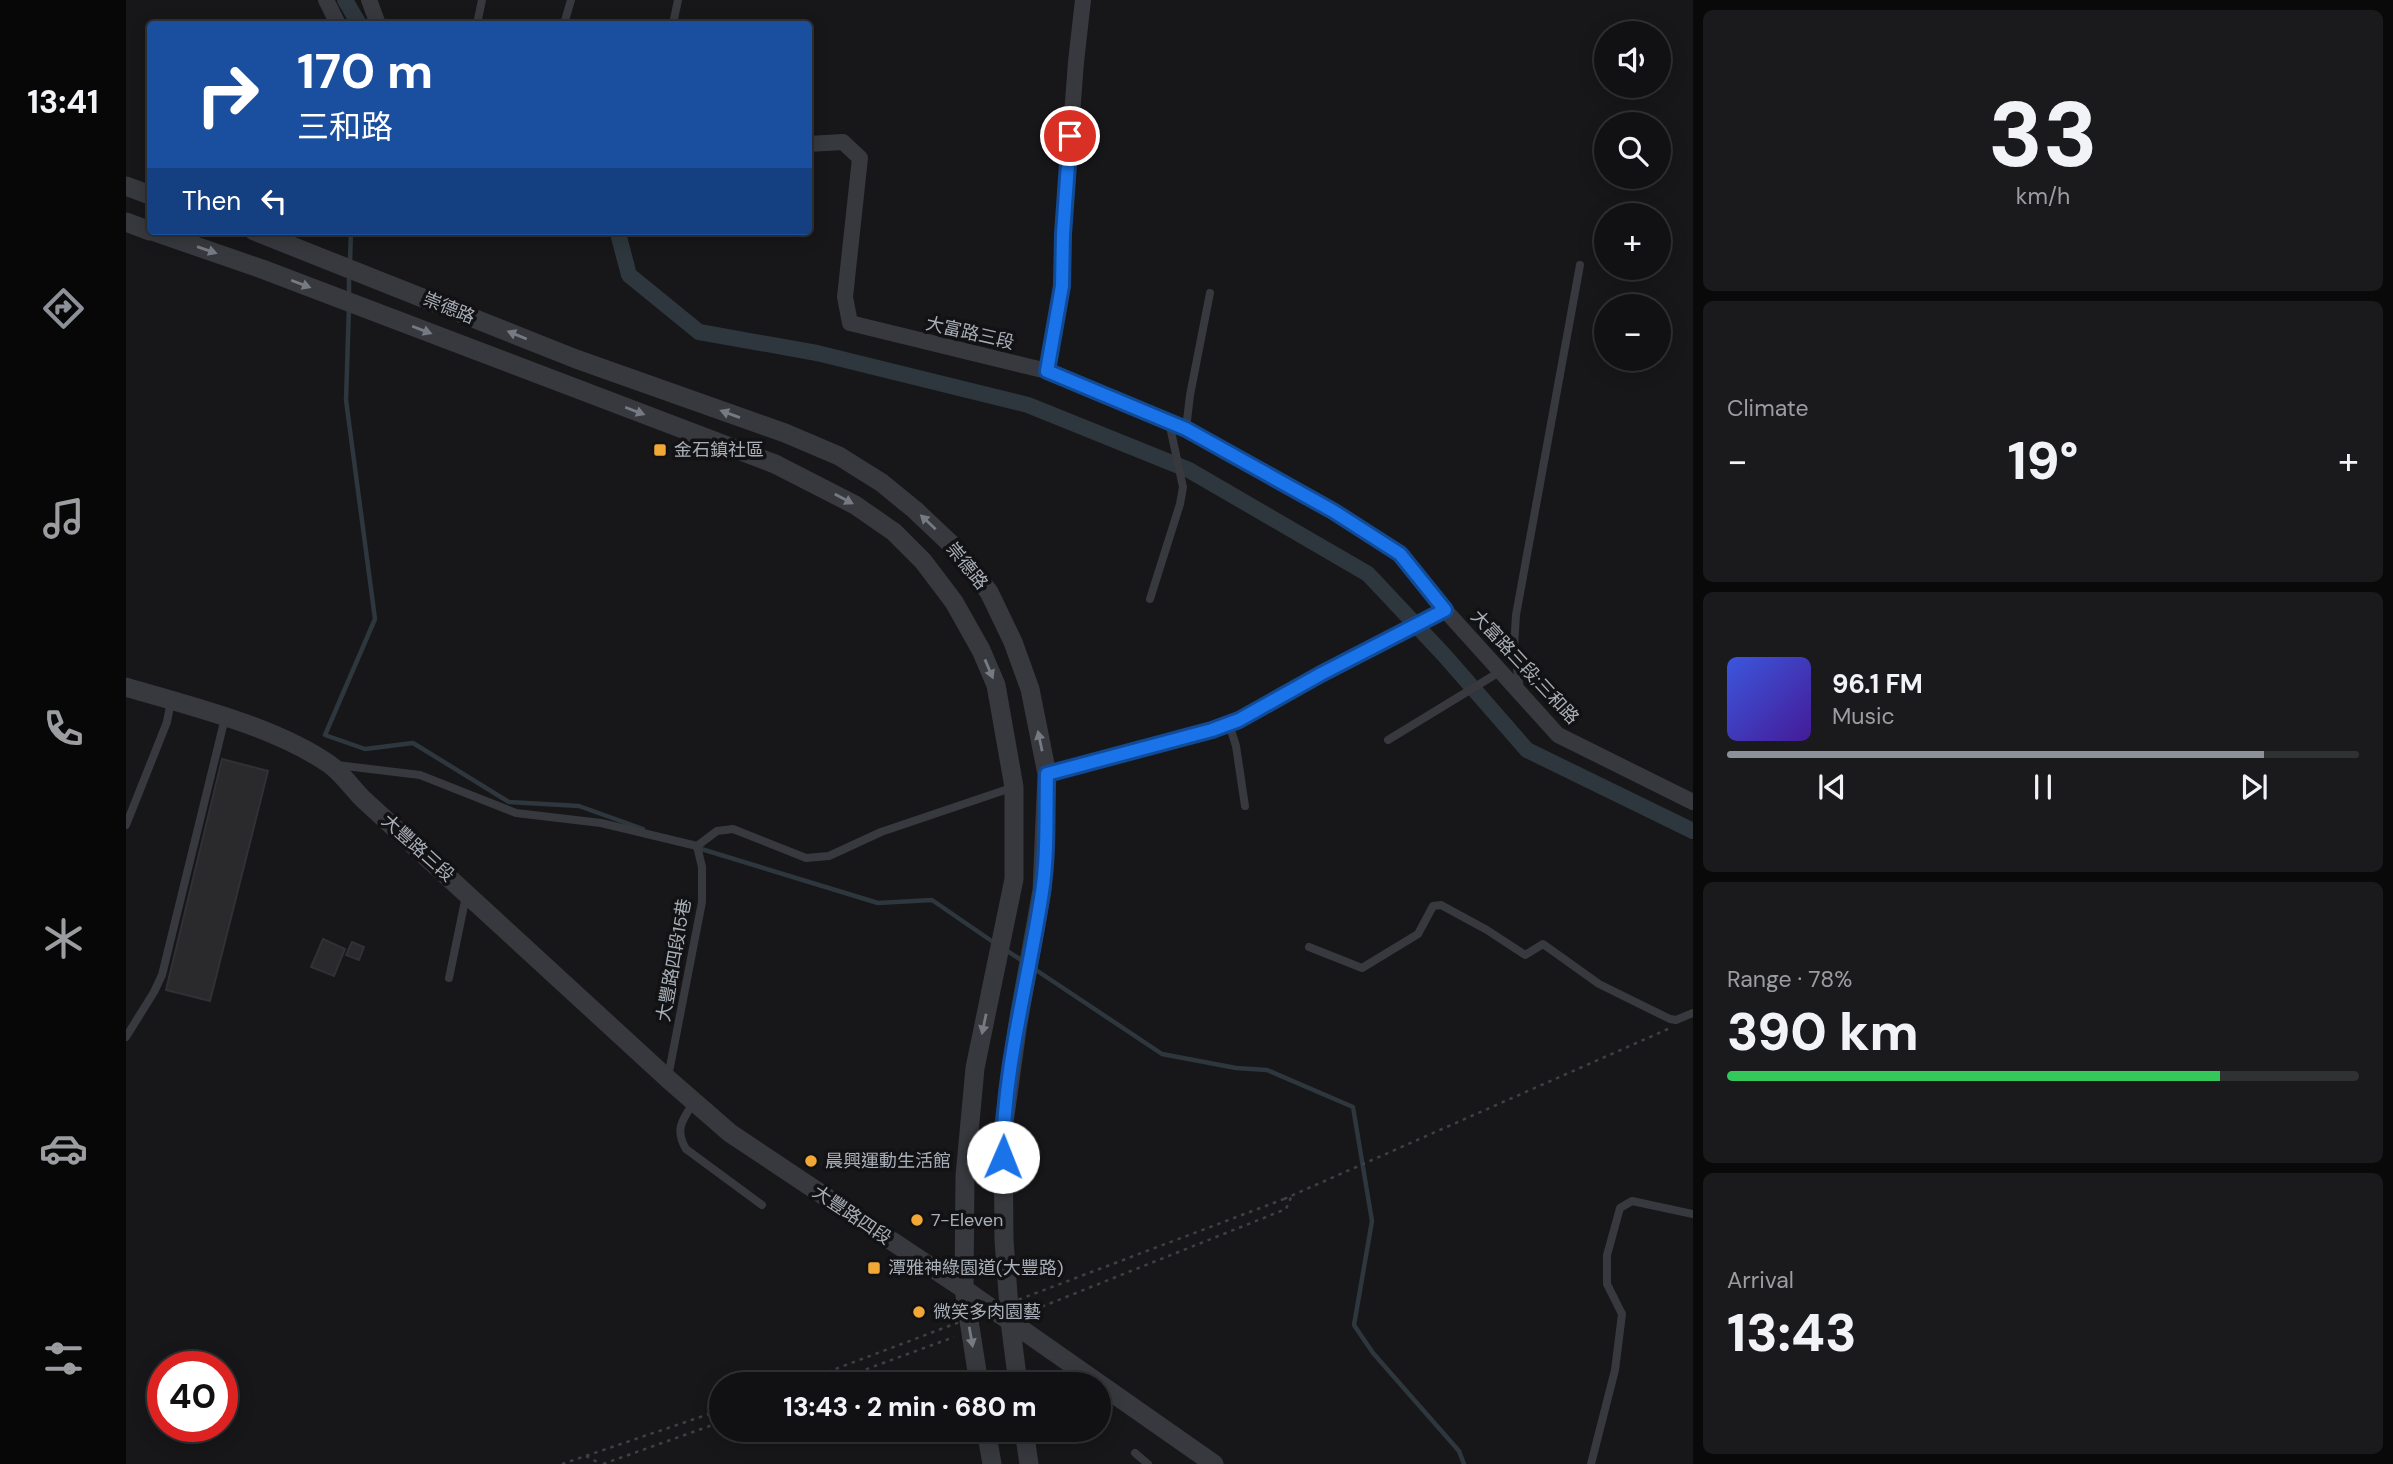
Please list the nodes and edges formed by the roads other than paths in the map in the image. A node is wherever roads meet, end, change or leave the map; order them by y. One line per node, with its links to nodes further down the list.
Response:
1 (326, 0): 7 (street)
2 (369, 0): 8 (street)
3 (482, 0): 9 (lane)
4 (571, 0): 10 (lane)
5 (678, 0): 11 (lane)
6 (1083, 0): 21 (street)
7 (336, 21)
8 (377, 21)
9 (478, 21)
10 (565, 21)
11 (674, 21)
12 (812, 144): 21 (street, 大富路三段)
13 (126, 186): 14 (street)
14 (147, 194)
15 (126, 222): 16 (street, 崇德路)
16 (147, 230)
17 (163, 235): 34 (street, 崇德路, one-way to 34)
18 (265, 235): 33 (street, 崇德路, one-way to 18)
19 (1580, 265): 27 (lane)
20 (1210, 293): 22 (lane)
21 (1047, 371): 22 (street, 大富路三段)
22 (1175, 429): 23 (lane); 24 (street, 大富路三段)
23 (1150, 598)
24 (1445, 610): 25 (street, 大富路三段;三和路); 30 (lane)
25 (1501, 671): 27 (street, 大富路三段;三和路); 31 (lane)
26 (126, 687): 28 (street, 大豐路三段)
27 (1520, 692): 35 (street, 大富路三段;三和路)
28 (172, 701): 29 (street, 大豐路三段); 37 (lane)
29 (226, 717): 32 (street, 大豐路三段); 43 (lane)
30 (1229, 724): 33 (lane); 36 (lane)
31 (1388, 740)
32 (330, 765): 38 (lane); 39 (street, 大豐路三段)
33 (1047, 774): 49 (street, 崇德路)
34 (1014, 787): 38 (lane); 48 (street, 崇德路, one-way to 48)
35 (1693, 802)
36 (1245, 806)
37 (126, 825)
38 (697, 846): 44 (lane, 大豐路四段15巷)
39 (467, 893): 41 (lane); 44 (street, 大豐路三段)
40 (1309, 947): 42 (lane)
41 (449, 978)
42 (1693, 1013)
43 (126, 1037)
44 (668, 1079): 45 (street, 大豐路四段)
45 (694, 1102): 46 (lane); 48 (street, 大豐路四段)
46 (762, 1205)
47 (1693, 1214): 59 (lane)
48 (964, 1289): 49 (street, 大豐路四段); 50 (street, 崇德路, one-way to 50)
49 (1010, 1321): 51 (street, 崇德路); 58 (street, 大豐路四段)
50 (977, 1372)
51 (1016, 1372)
52 (988, 1442): 55 (street)
53 (1026, 1442): 56 (street)
54 (1135, 1453): 57 (lane)
55 (992, 1464)
56 (1029, 1464)
57 (1148, 1464)
58 (1214, 1464)
59 (1591, 1464)

